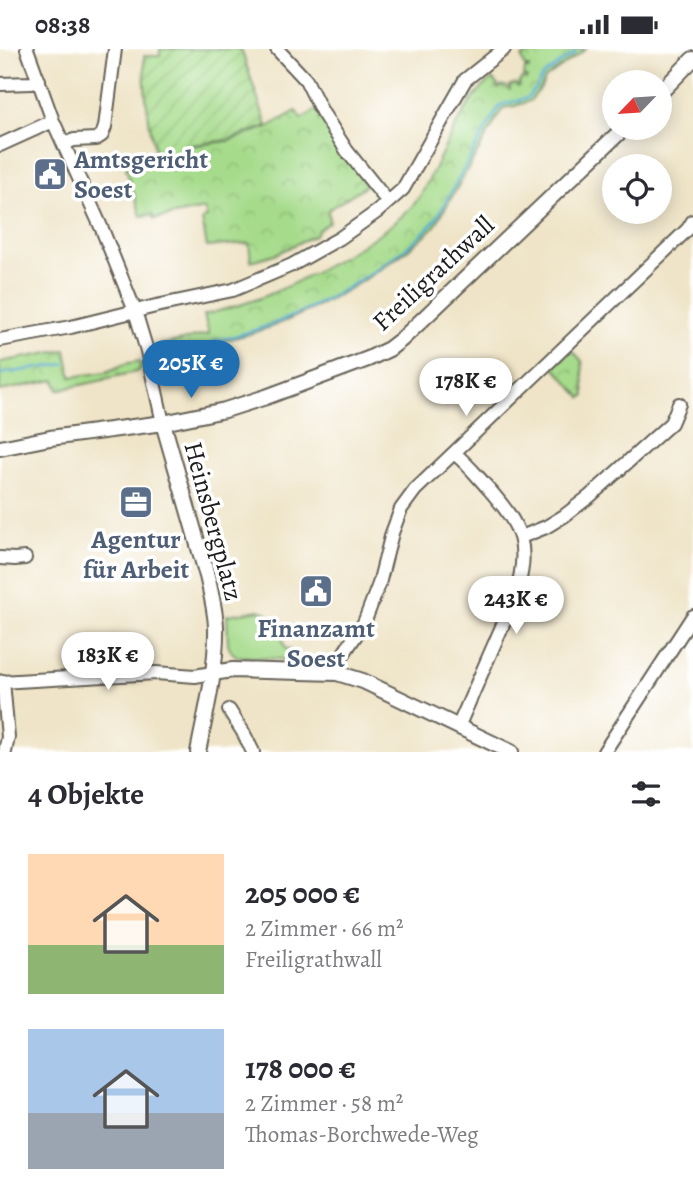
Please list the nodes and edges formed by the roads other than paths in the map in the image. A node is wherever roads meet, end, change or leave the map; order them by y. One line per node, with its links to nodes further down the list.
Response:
1 (27, 49): 6 (street)
2 (115, 49): 11 (street)
3 (277, 49): 13 (street)
4 (504, 49): 13 (street)
5 (693, 59): 7 (street)
6 (39, 81): 8 (street); 9 (street)
7 (672, 81)
8 (0, 84)
9 (53, 121): 11 (street); 12 (street)
10 (611, 140): 18 (street, Freiligrathwall)
11 (64, 144): 15 (street)
12 (0, 145)
13 (387, 202): 15 (street)
14 (691, 228): 20 (street)
15 (135, 311): 16 (street); 18 (street)
16 (0, 339)
17 (679, 404): 21 (street)
18 (163, 423): 19 (street, Freiligrathwall); 25 (street, Heinsbergplatz)
19 (0, 448)
20 (454, 453): 21 (street); 26 (street)
21 (521, 537): 29 (street)
22 (0, 558): 23 (street)
23 (25, 558)
24 (693, 616): 34 (street)
25 (212, 673): 26 (street); 27 (street); 31 (street, Heinsbergplatz)
26 (337, 673): 29 (street)
27 (1, 682): 30 (street)
28 (229, 710): 32 (street)
29 (458, 727): 33 (street)
30 (5, 752)
31 (198, 752)
32 (253, 752)
33 (511, 752)
34 (604, 752)

